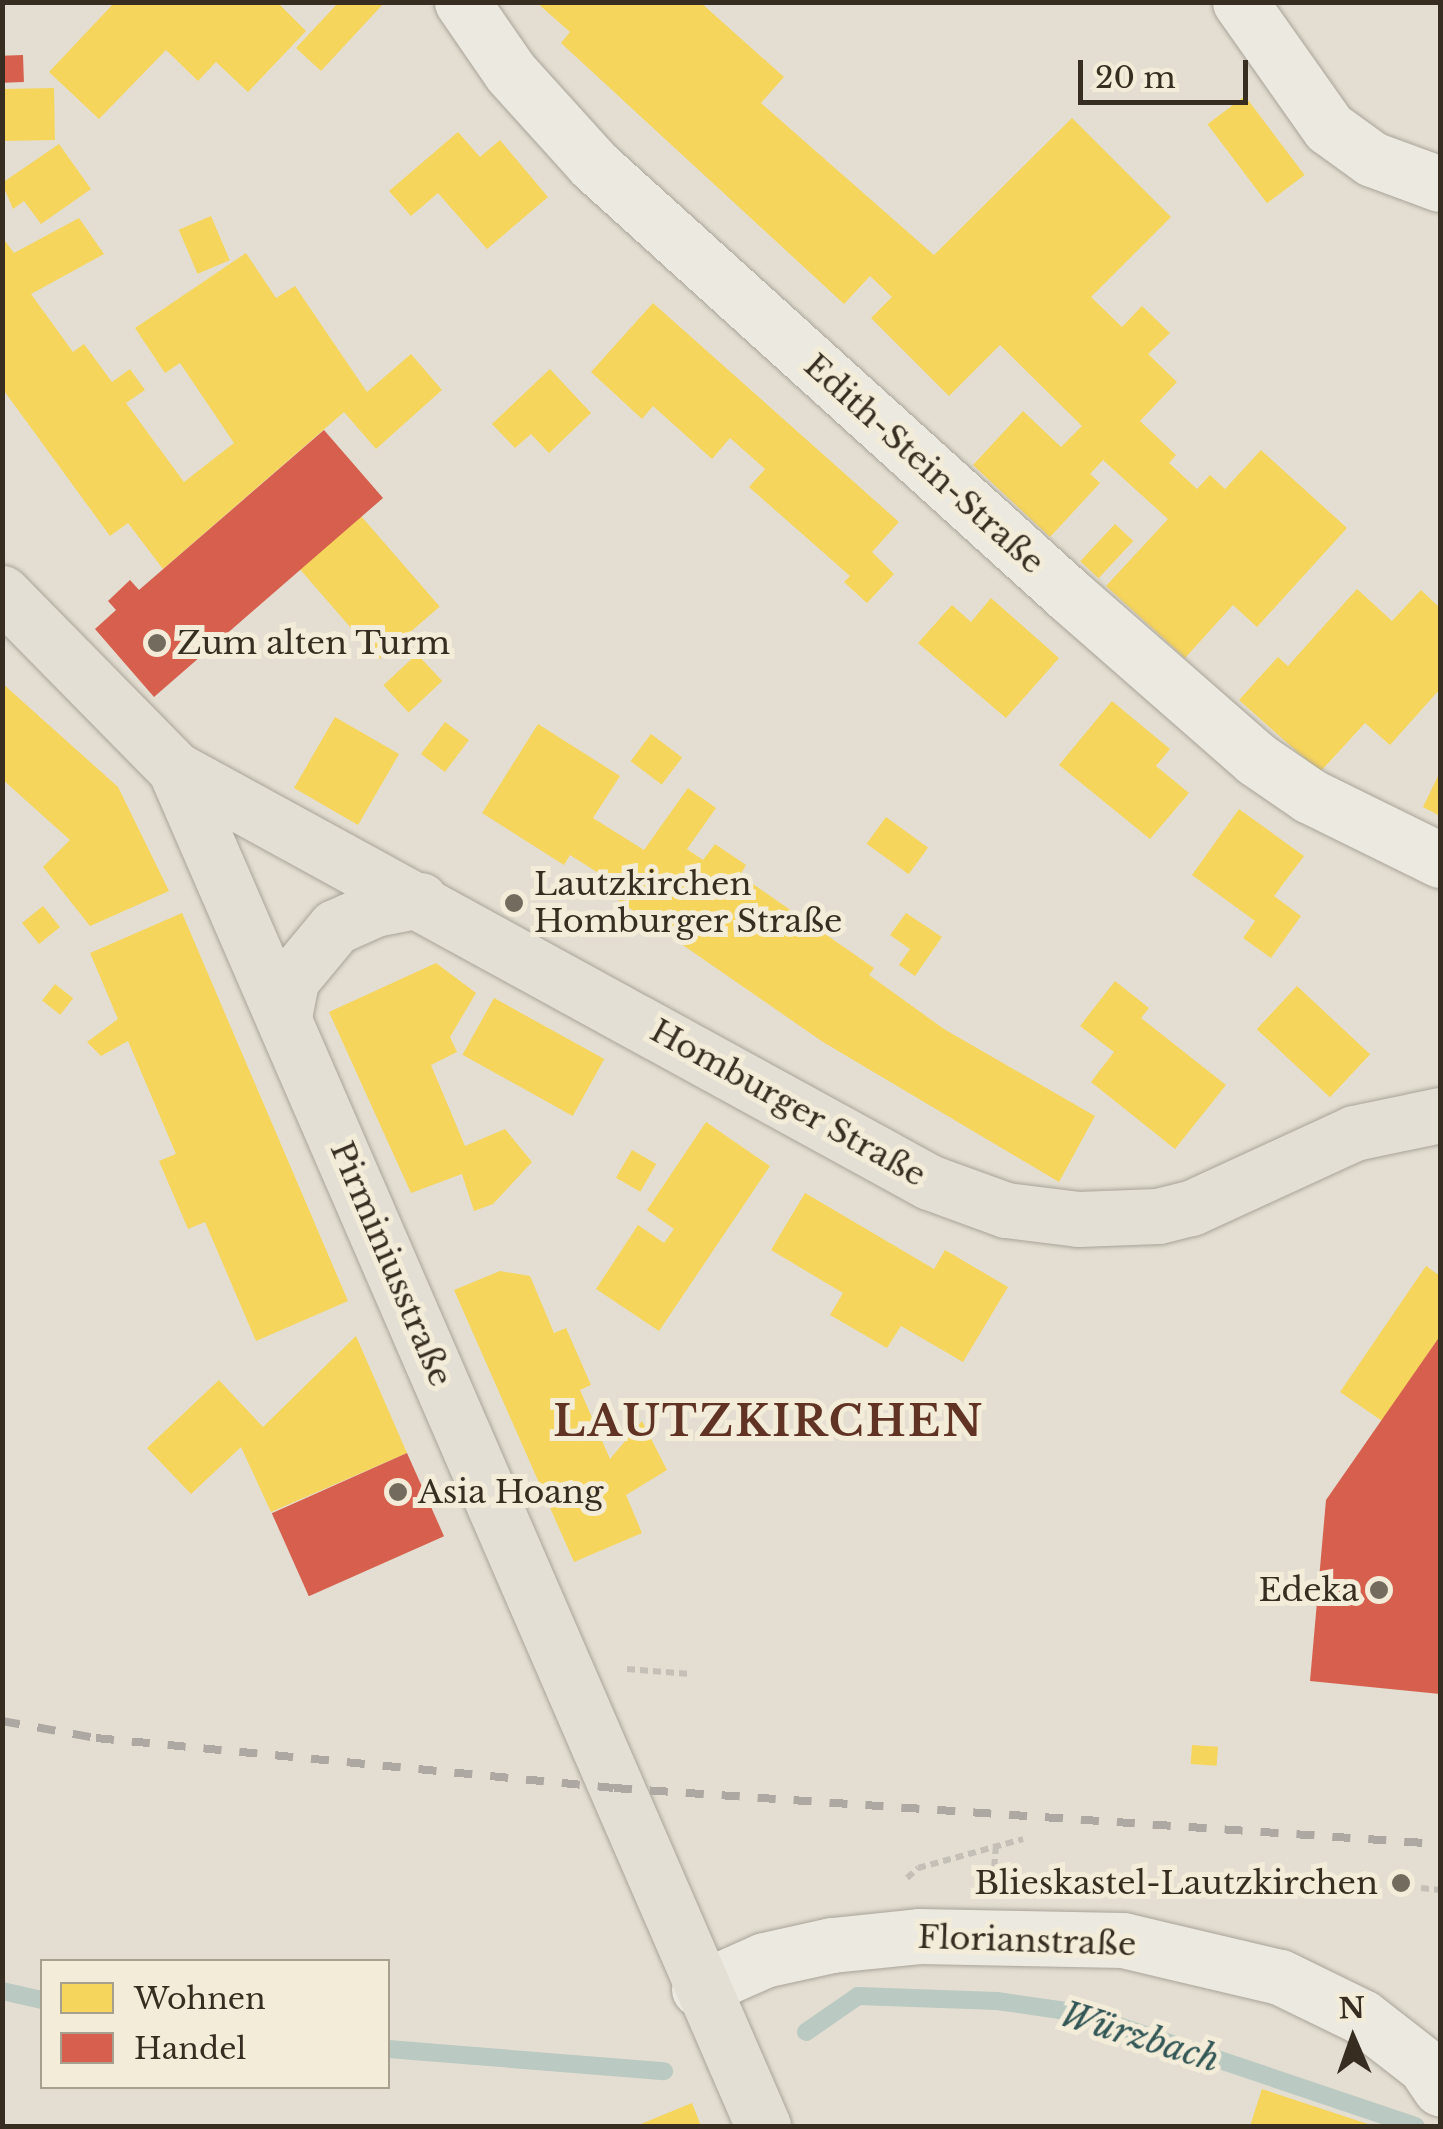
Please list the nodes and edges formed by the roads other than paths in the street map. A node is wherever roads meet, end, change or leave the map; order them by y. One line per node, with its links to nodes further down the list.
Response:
1 (462, 2): 6 (street, Edith-Stein-Straße)
2 (1240, 2): 3 (street)
3 (1440, 184)
4 (2, 593): 5 (main road, Pirminiusstraße)
5 (176, 769): 7 (main road, Homburger Straße); 8 (main road, Pirminiusstraße)
6 (1440, 860)
7 (420, 900): 8 (main road); 9 (main road, Homburger Straße)
8 (284, 1017): 10 (main road, Pirminiusstraße)
9 (1440, 1115)
10 (699, 1989): 11 (street, Florianstraße); 12 (main road, Pirminiusstraße)
11 (1435, 2071)
12 (762, 2126)

